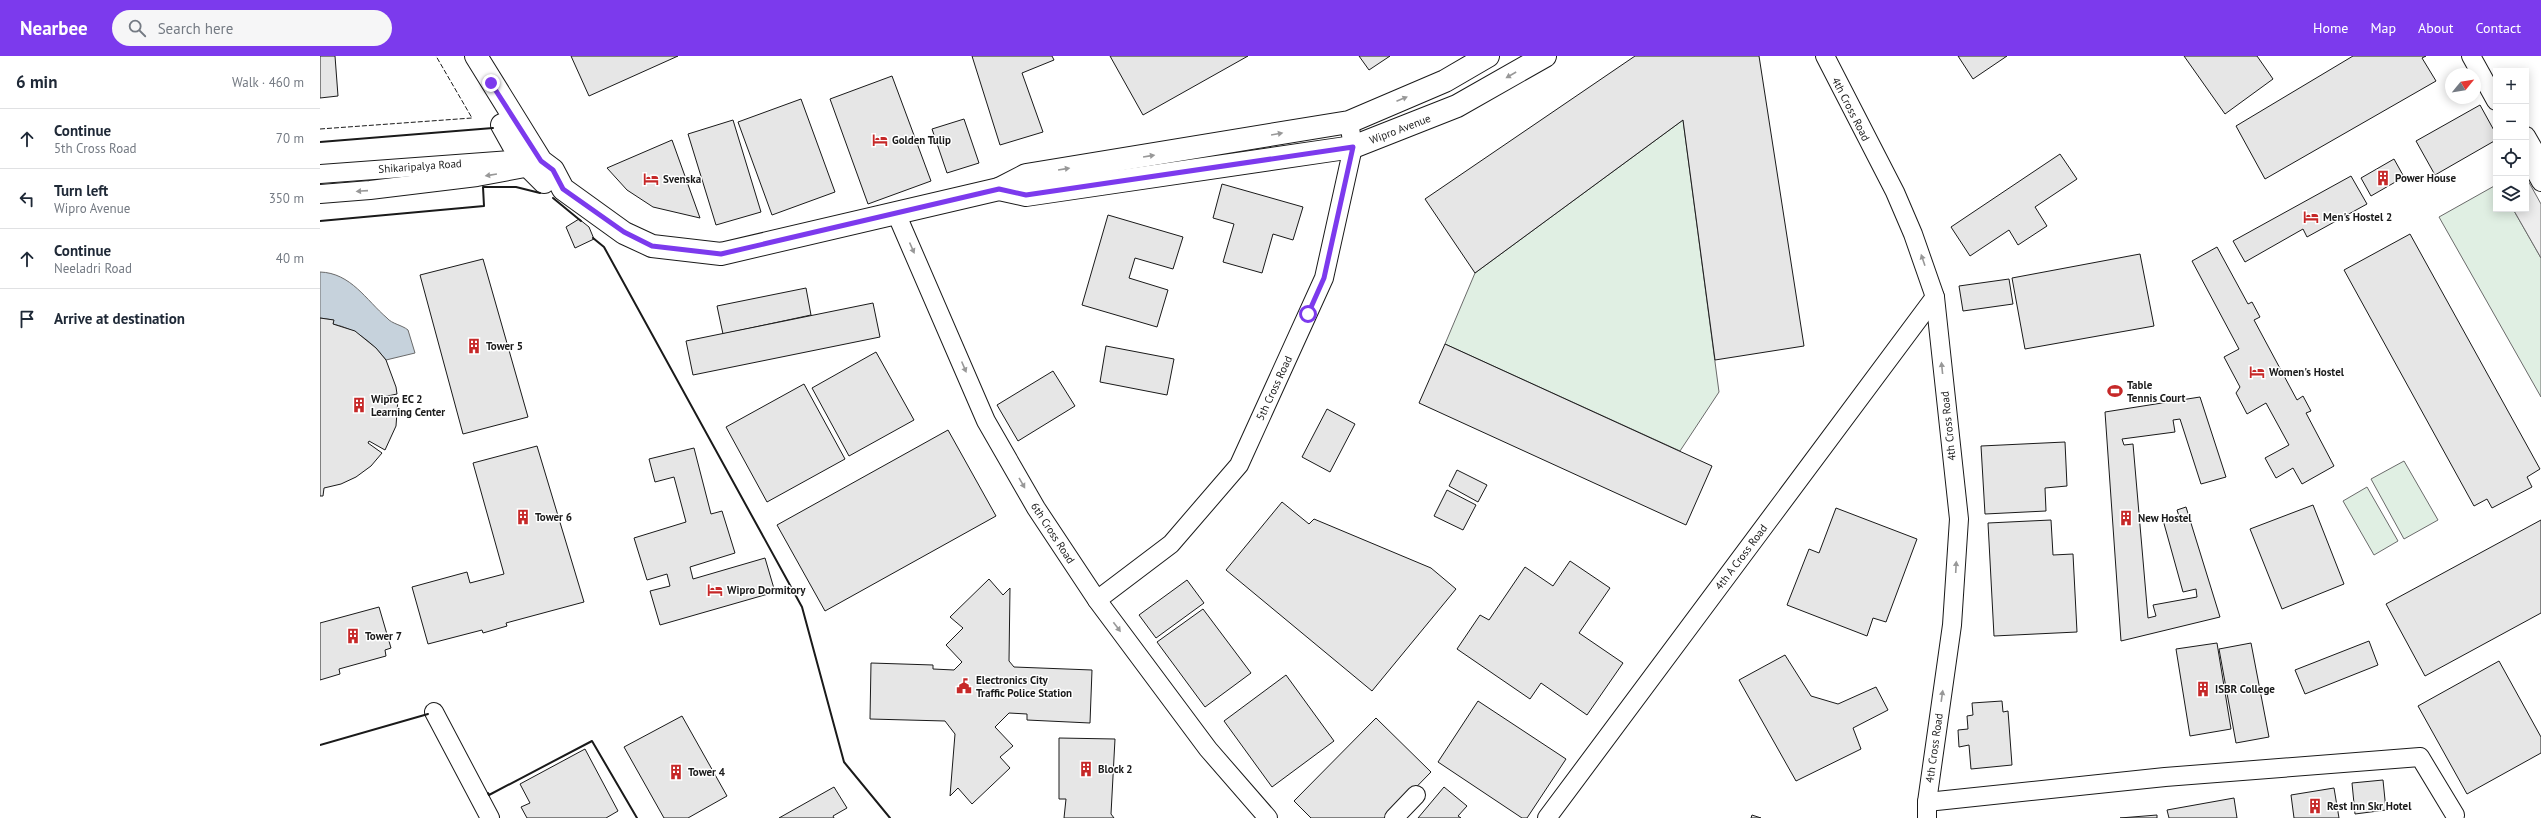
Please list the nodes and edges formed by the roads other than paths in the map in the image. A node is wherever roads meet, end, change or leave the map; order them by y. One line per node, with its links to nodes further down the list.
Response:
1 (464, 56): 14 (main road)
2 (476, 56): 14 (main road)
3 (1488, 56): 10 (main road, one-way to 3)
4 (1545, 56): 12 (main road, Wipro Avenue, one-way to 12)
5 (1825, 56): 21 (street, 4th Cross Road, one-way to 5)
6 (2471, 56): 9 (street)
7 (2480, 56): 8 (street)
8 (2493, 79)
9 (2493, 96)
10 (1349, 122): 12 (street, 5th Cross Road); 18 (main road, one-way to 10)
11 (2528, 140): 15 (street)
12 (1353, 147): 18 (main road, Wipro Avenue); 22 (street, 5th Cross Road)
13 (2529, 160): 17 (street)
14 (535, 162): 16 (street, Shikaripalya Road); 19 (street, one-way to 19); 20 (main road, Wipro Avenue)
15 (2541, 162)
16 (320, 174)
17 (2541, 182)
18 (999, 189): 20 (main road, Wipro Avenue)
19 (320, 194)
20 (896, 213): 22 (street, 6th Cross Road, one-way to 22)
21 (1935, 297): 25 (street, 4th Cross Road, one-way to 21); 30 (street, 4th A Cross Road)
22 (1097, 600): 28 (street, 6th Cross Road, one-way to 28)
23 (434, 712): 27 (street)
24 (1416, 795): 29 (street)
25 (1927, 810): 26 (street)
26 (2455, 815)
27 (490, 818)
28 (1268, 818)
29 (1394, 818)
30 (1547, 818)

